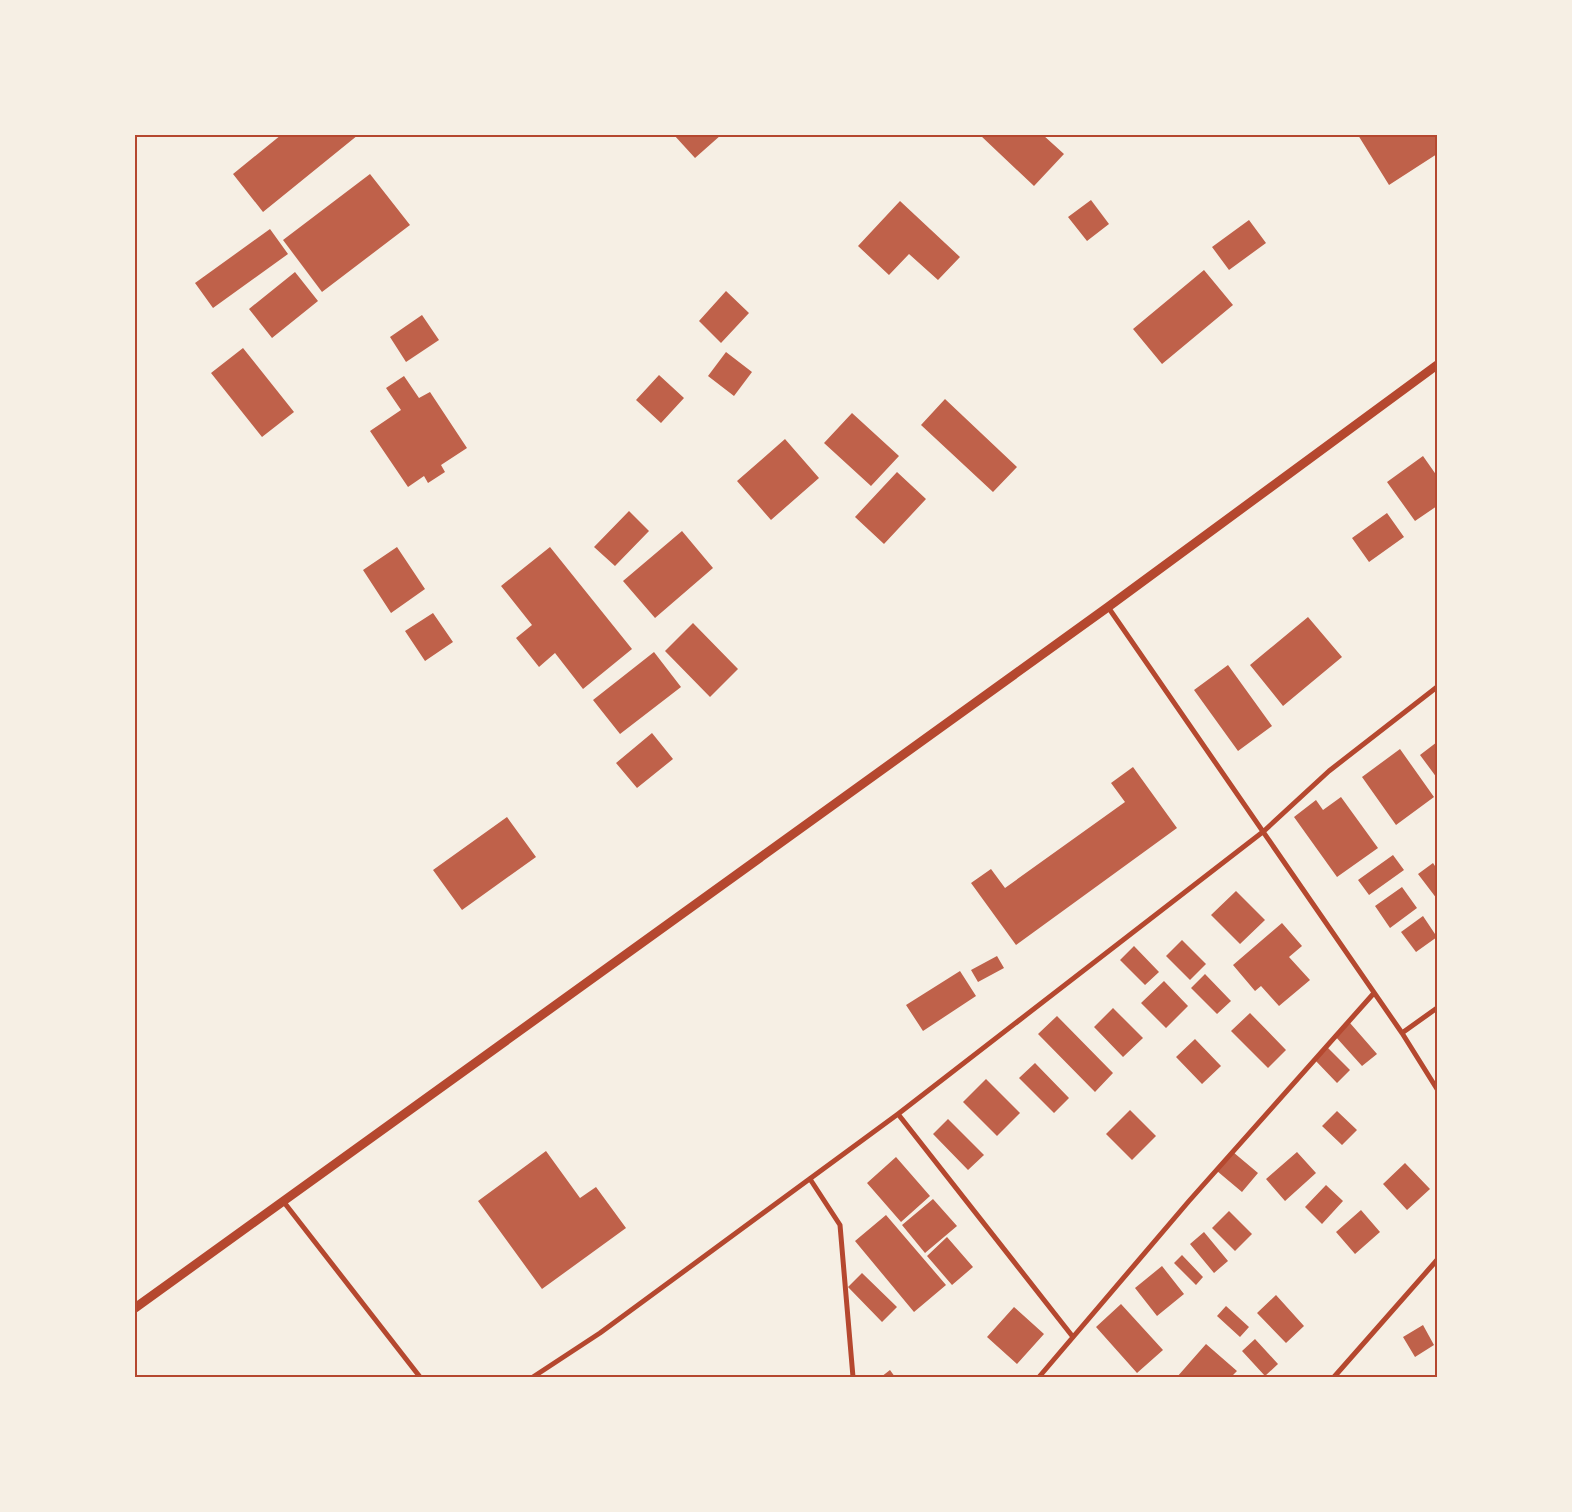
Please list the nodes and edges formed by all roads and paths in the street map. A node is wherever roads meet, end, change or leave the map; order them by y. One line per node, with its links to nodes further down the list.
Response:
1 (1437, 365): 2 (street)
2 (1108, 607): 4 (street); 11 (street)
3 (1437, 687): 4 (street)
4 (1264, 831): 5 (street); 9 (street)
5 (1374, 993): 7 (street); 14 (street)
6 (1437, 1008): 7 (street)
7 (1402, 1033): 8 (street)
8 (1437, 1089)
9 (898, 1114): 10 (street); 14 (street)
10 (810, 1179): 16 (street); 17 (street)
11 (283, 1201): 13 (street); 15 (street)
12 (1437, 1260): 19 (street)
13 (135, 1308)
14 (1073, 1337): 18 (street)
15 (420, 1377)
16 (533, 1377)
17 (853, 1377)
18 (1039, 1377)
19 (1334, 1377)

